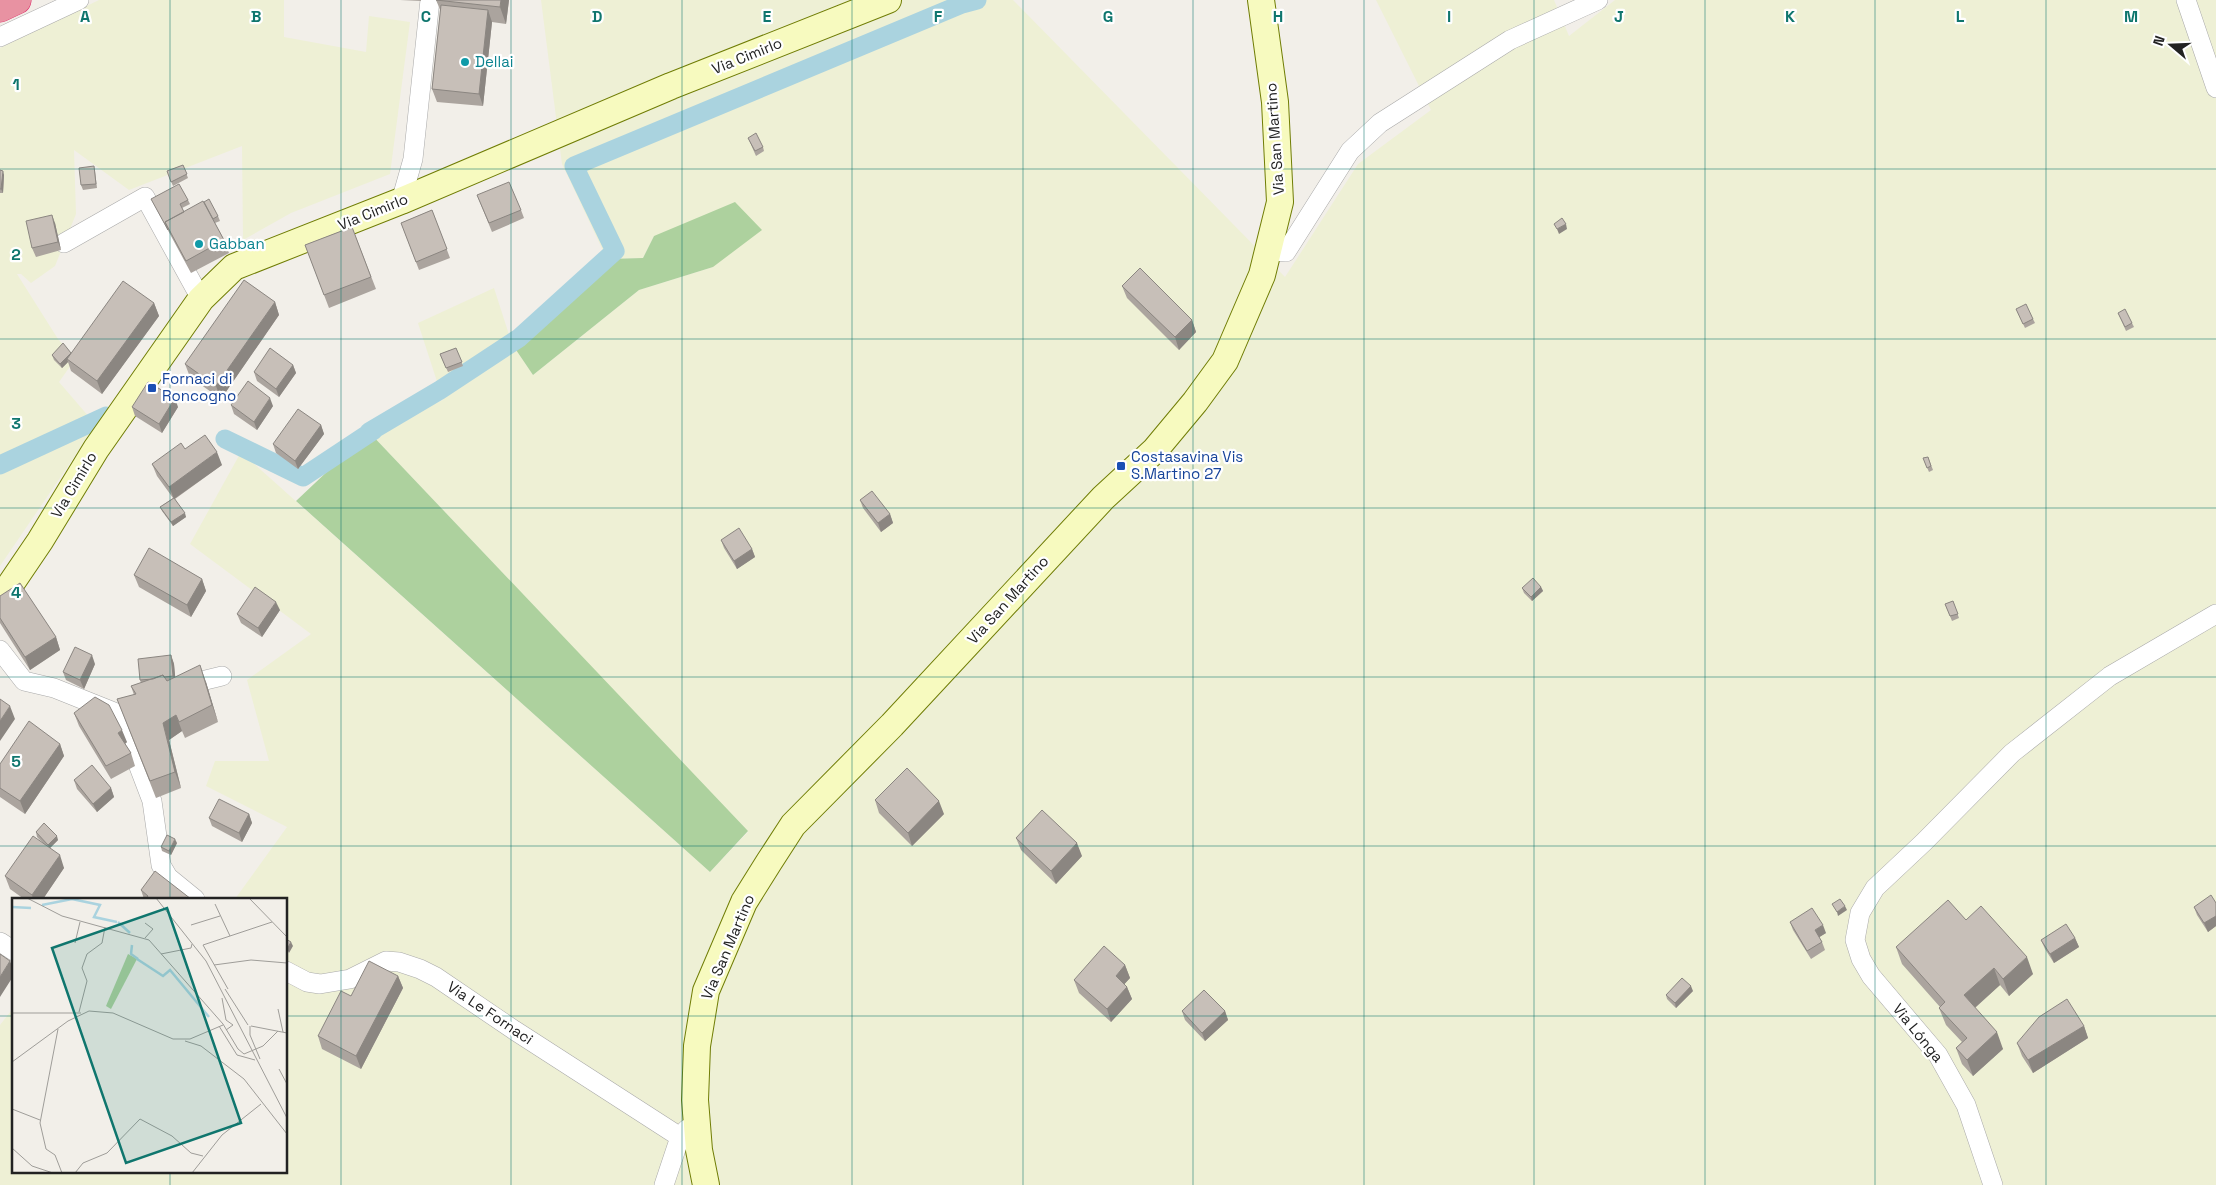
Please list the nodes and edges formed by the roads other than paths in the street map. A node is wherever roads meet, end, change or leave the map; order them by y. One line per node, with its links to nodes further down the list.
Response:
1 (17, 0): 8 (highway)
2 (79, 0): 9 (street)
3 (430, 0): 11 (street)
4 (888, 0): 11 (street, Via Cimirlo)
5 (1261, 0): 13 (street, Via San Martino)
6 (1598, 0): 13 (street)
7 (2186, 0): 10 (street)
8 (0, 8)
9 (0, 37)
10 (2216, 88)
11 (402, 201): 14 (street, Via Cimirlo)
12 (64, 243): 14 (street)
13 (1269, 251): 26 (street, Via San Martino)
14 (202, 299): 15 (street, Via Cimirlo)
15 (0, 600)
16 (2216, 614): 30 (street, Via Lónga)
17 (0, 650): 21 (street)
18 (222, 676): 19 (street)
19 (166, 690)
20 (128, 699): 21 (street)
21 (100, 706): 22 (street)
22 (194, 898)
23 (0, 942): 24 (street)
24 (12, 950)
25 (288, 972): 27 (street, Via Le Fornaci)
26 (696, 1117): 27 (street); 29 (street, Via San Martino)
27 (680, 1137): 28 (street)
28 (664, 1185)
29 (706, 1185)
30 (1993, 1185)

